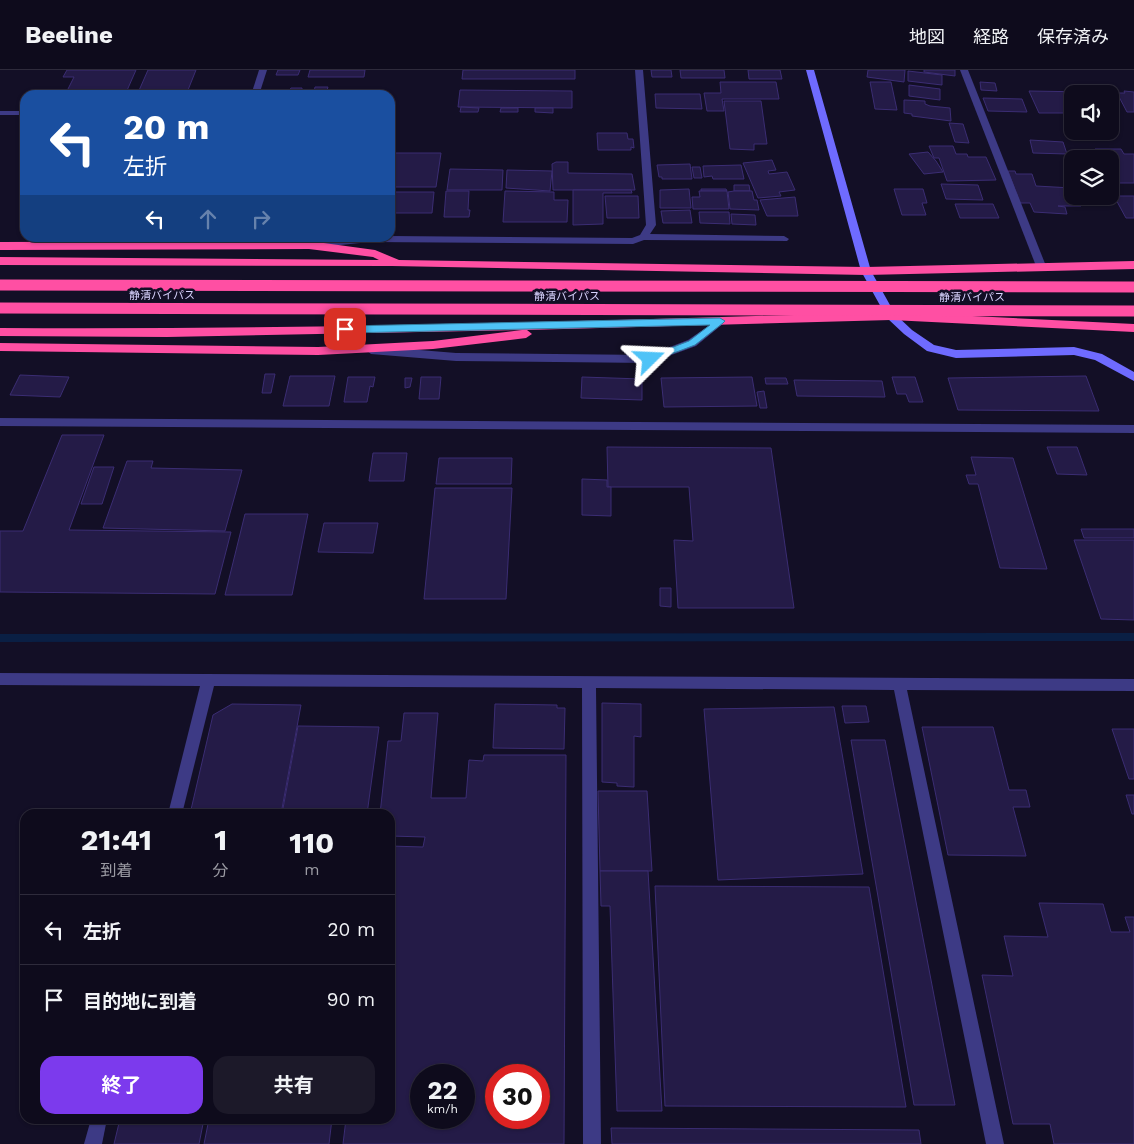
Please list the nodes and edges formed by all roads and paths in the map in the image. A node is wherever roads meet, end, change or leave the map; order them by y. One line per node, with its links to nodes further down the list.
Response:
1 (263, 70): 5 (street)
2 (639, 70): 8 (street)
3 (810, 70): 20 (street)
4 (964, 70): 19 (street)
5 (257, 90)
6 (0, 113): 7 (street)
7 (20, 113)
8 (644, 237): 9 (street); 10 (street)
9 (395, 239)
10 (784, 239)
11 (166, 242): 15 (highway)
12 (233, 242): 14 (highway)
13 (340, 242): 14 (street)
14 (309, 245): 17 (highway)
15 (0, 246)
16 (0, 261): 17 (highway)
17 (397, 264): 20 (highway)
18 (1134, 264): 19 (highway)
19 (1041, 266): 20 (highway)
20 (866, 270): 25 (street)
21 (0, 285): 22 (highway, 静清バイパス, bridge)
22 (1134, 287)
23 (0, 308): 24 (highway, 静清バイパス, bridge)
24 (1134, 311)
25 (891, 316): 26 (highway); 28 (highway); 32 (street)
26 (720, 321): 27 (highway); 31 (street)
27 (582, 325): 29 (highway); 31 (highway)
28 (1134, 328)
29 (0, 332)
30 (0, 347): 31 (highway)
31 (354, 349)
32 (1134, 377)
33 (0, 422): 34 (street)
34 (1134, 428)
35 (0, 679): 36 (street)
36 (208, 682): 37 (street); 40 (street)
37 (589, 683): 38 (street); 43 (street)
38 (900, 684): 39 (street); 44 (street)
39 (1134, 684)
40 (176, 809)
41 (98, 1124): 42 (street)
42 (93, 1144)
43 (592, 1144)
44 (995, 1144)

